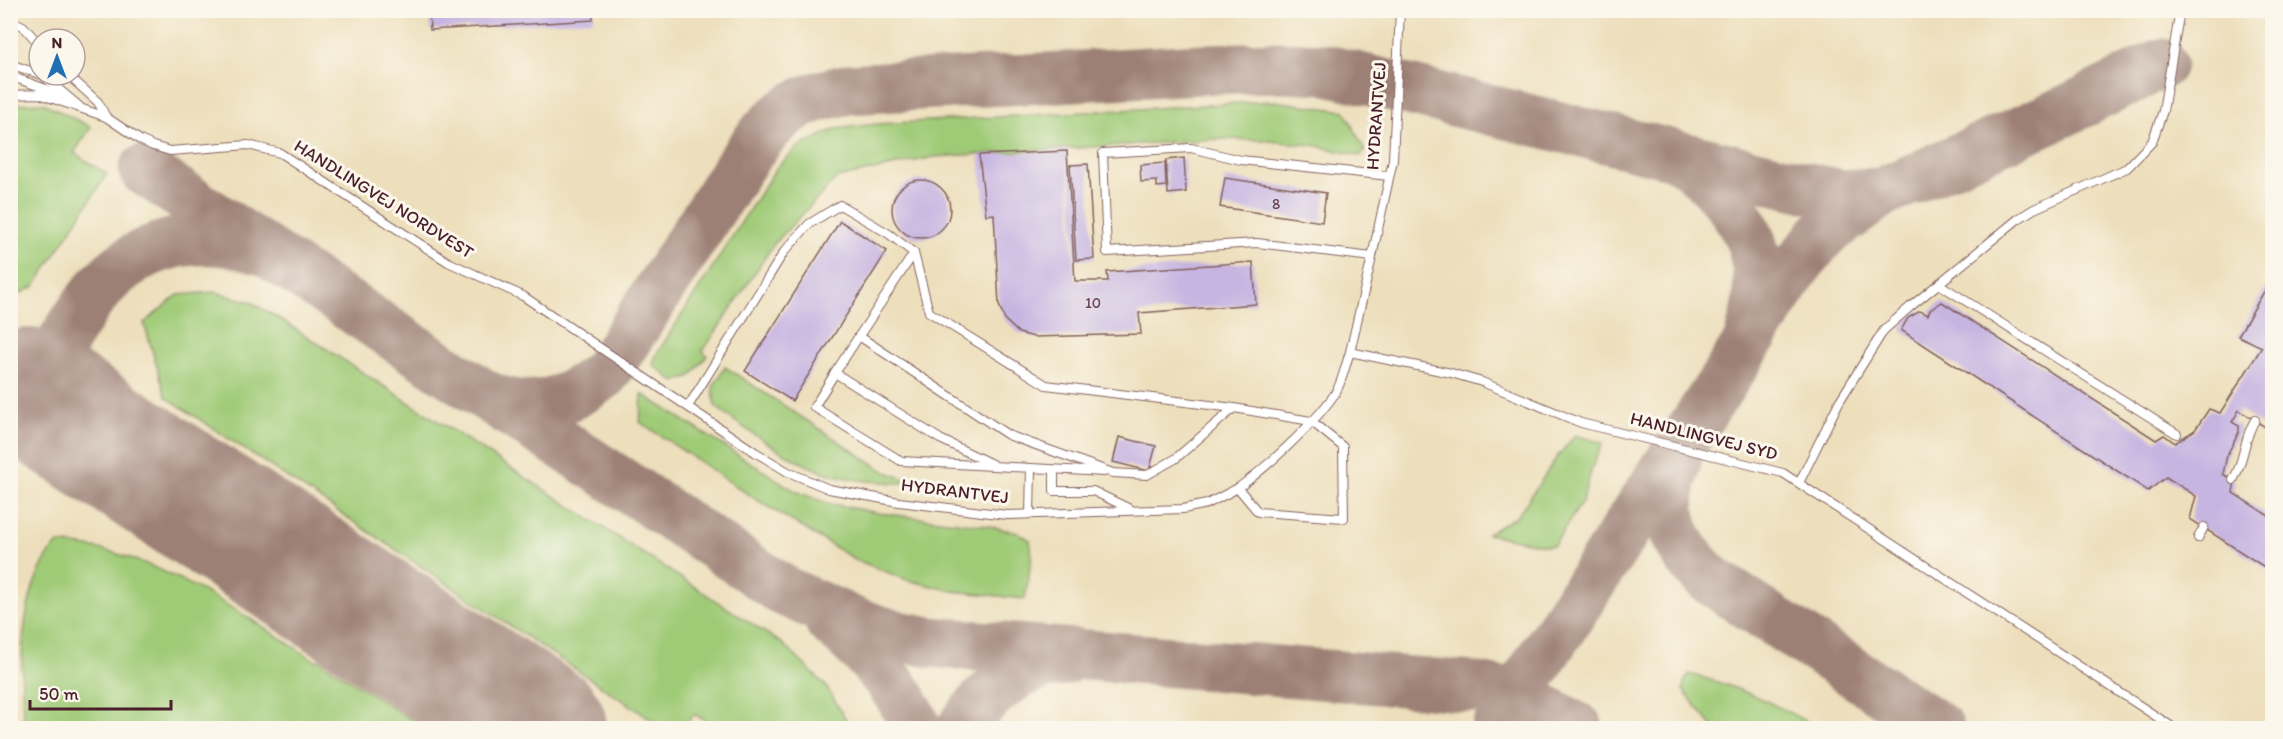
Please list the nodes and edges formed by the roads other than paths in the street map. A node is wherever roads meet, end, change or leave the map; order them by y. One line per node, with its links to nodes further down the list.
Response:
1 (1400, 10): 13 (lane, HYDRANTVEJ)
2 (2180, 10): 16 (lane)
3 (10, 20): 4 (lane)
4 (27, 30)
5 (10, 64): 6 (lane)
6 (27, 70)
7 (10, 76): 11 (lane)
8 (56, 87): 11 (lane)
9 (82, 87): 12 (lane)
10 (10, 95): 11 (lane)
11 (84, 110): 12 (lane)
12 (106, 117): 20 (lane, HANDLINGVEJ NORDVEST)
13 (1389, 176): 15 (lane, HYDRANTVEJ); 15 (lane)
14 (914, 253): 17 (lane); 20 (lane); 21 (lane)
15 (1372, 257): 18 (lane, HYDRANTVEJ)
16 (1939, 284): 24 (lane); 30 (lane)
17 (859, 336): 19 (lane); 28 (lane)
18 (1350, 352): 23 (lane); 30 (lane, HANDLINGVEJ SYD)
19 (836, 373): 25 (lane); 25 (lane)
20 (688, 405): 33 (lane, HYDRANTVEJ)
21 (1234, 408): 23 (lane); 28 (lane)
22 (2255, 420): 29 (lane)
23 (1311, 421): 31 (lane, HYDRANTVEJ); 31 (lane)
24 (2177, 434)
25 (998, 467): 26 (lane)
26 (1031, 468): 27 (lane); 33 (lane)
27 (1054, 470): 28 (lane); 32 (lane)
28 (1113, 473)
29 (2233, 480)
30 (1799, 483): 36 (lane, HANDLINGVEJ SYD)
31 (1238, 488): 32 (lane, HYDRANTVEJ)
32 (1133, 511): 33 (lane, HYDRANTVEJ)
33 (1030, 514)
34 (2204, 527): 35 (lane)
35 (2198, 538)
36 (2174, 729)

